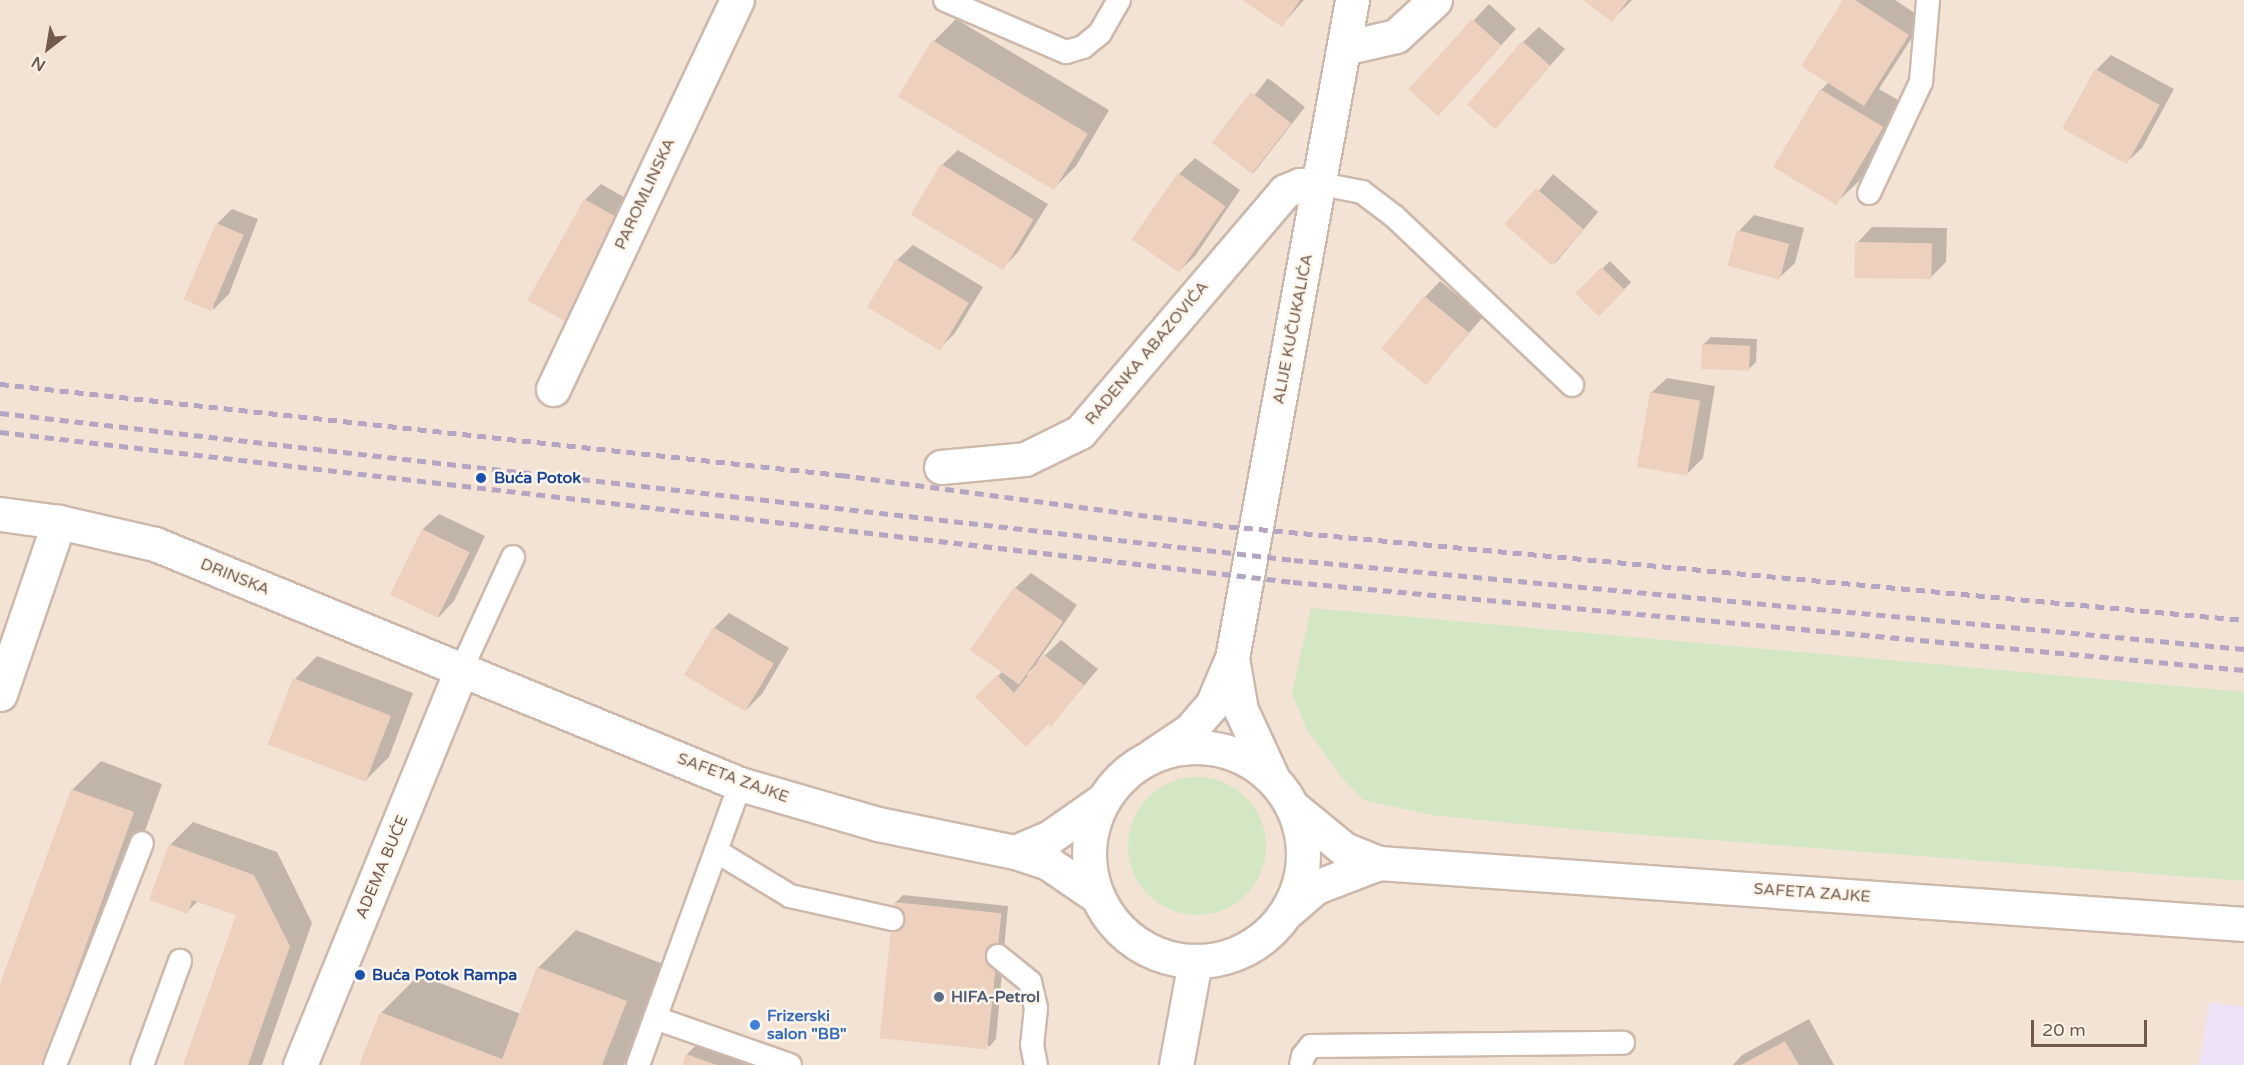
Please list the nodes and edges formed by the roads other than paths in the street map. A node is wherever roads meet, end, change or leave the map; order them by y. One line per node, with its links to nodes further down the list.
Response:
1 (737, 0): 11 (main road, PAROMLINSKA)
2 (945, 0): 3 (lane)
3 (1119, 0)
4 (1352, 0): 7 (main road, ALIJE KUČUKALIĆA)
5 (1435, 0): 7 (main road)
6 (1928, 0): 9 (lane)
7 (1344, 48): 8 (main road, ALIJE KUČUKALIĆA)
8 (1321, 184): 10 (lane); 12 (main road, RADENKA ABAZOVIĆA); 16 (main road, ALIJE KUČUKALIĆA)
9 (1869, 193)
10 (1572, 385)
11 (553, 389)
12 (941, 467)
13 (0, 514): 14 (main road, DRINSKA)
14 (59, 522): 17 (main road, DRINSKA); 18 (main road)
15 (513, 557): 17 (lane)
16 (1232, 658): 19 (main road, ALIJE KUČUKALIĆA); 20 (main road, ALIJE KUČUKALIĆA)
17 (462, 668): 21 (main road, SAFETA ZAJKE); 39 (main road, ADEMA BUĆE)
18 (0, 694)
19 (1153, 755): 20 (main road); 22 (main road)
20 (1272, 778): 23 (main road)
21 (740, 784): 25 (lane); 26 (main road, SAFETA ZAJKE)
22 (1103, 800): 26 (main road); 28 (main road)
23 (1294, 808): 27 (main road, SAFETA ZAJKE); 29 (main road)
24 (142, 843): 37 (lane)
25 (716, 851): 30 (lane); 35 (lane)
26 (1015, 852): 28 (main road, SAFETA ZAJKE)
27 (1379, 862): 29 (main road, SAFETA ZAJKE); 31 (main road, SAFETA ZAJKE)
28 (1098, 897): 33 (main road)
29 (1287, 912): 33 (main road)
30 (892, 919)
31 (2244, 924)
32 (998, 956): 42 (lane)
33 (1195, 961): 43 (main road)
34 (180, 962): 38 (lane)
35 (655, 1018): 40 (lane); 41 (lane)
36 (1623, 1043): 44 (lane)
37 (55, 1065)
38 (142, 1065)
39 (300, 1065)
40 (638, 1065)
41 (790, 1065)
42 (1036, 1065)
43 (1176, 1065)
44 (1301, 1065)

